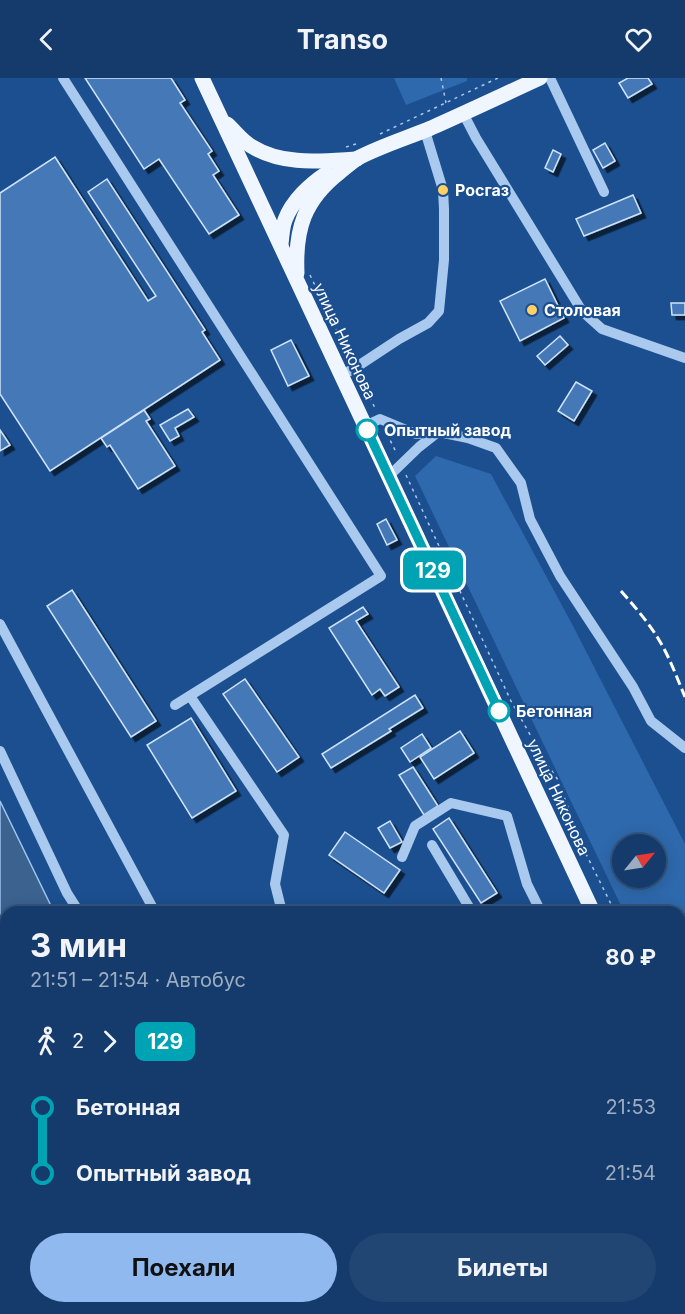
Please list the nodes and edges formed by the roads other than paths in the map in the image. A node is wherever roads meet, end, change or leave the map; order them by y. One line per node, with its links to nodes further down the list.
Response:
1 (63, 78): 19 (street)
2 (202, 78): 6 (main road, улица Никонова)
3 (540, 78): 5 (main road)
4 (550, 78): 10 (street)
5 (463, 113): 7 (main road); 13 (street)
6 (221, 118): 8 (main road, улица Никонова); 9 (main road)
7 (425, 131): 9 (main road); 14 (street)
8 (235, 148): 9 (main road); 11 (main road, улица Никонова)
9 (357, 159): 11 (main road); 12 (main road)
10 (603, 192)
11 (281, 244): 12 (main road, улица Никонова)
12 (302, 273): 14 (main road, улица Никонова)
13 (685, 358)
14 (349, 372): 15 (main road, улица Никонова)
15 (365, 426): 16 (street); 17 (main road, улица Никонова)
16 (439, 432): 17 (street); 21 (street)
17 (389, 476): 30 (main road, улица Никонова)
18 (0, 624): 26 (street)
19 (190, 696): 20 (street); 27 (street)
20 (175, 705)
21 (685, 748)
22 (0, 751): 25 (street)
23 (432, 845): 28 (street)
24 (402, 857): 29 (street)
25 (75, 906)
26 (152, 906)
27 (280, 906)
28 (468, 906)
29 (538, 906)
30 (590, 906)

